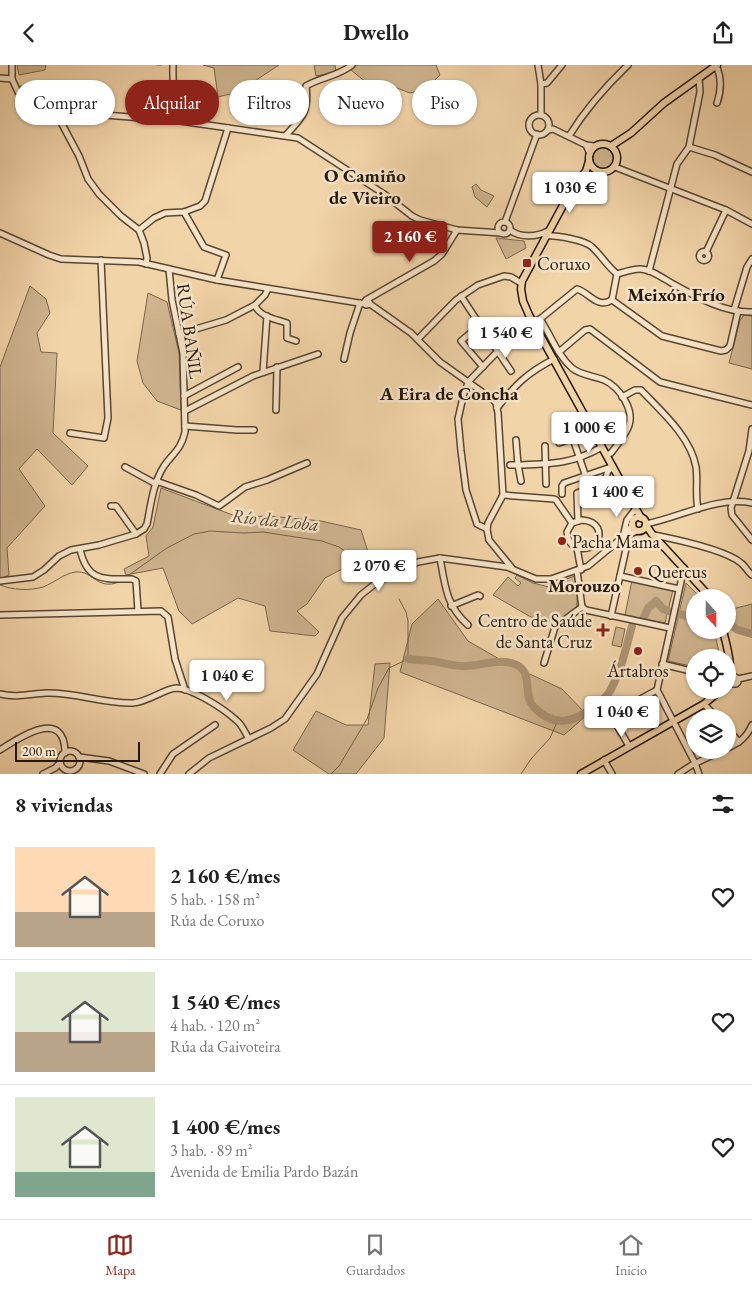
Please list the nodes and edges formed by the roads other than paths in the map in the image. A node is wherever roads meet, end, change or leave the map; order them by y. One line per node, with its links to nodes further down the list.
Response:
1 (12, 65): 10 (street)
2 (173, 65): 11 (street)
3 (352, 65): 21 (street)
4 (538, 65): 12 (street)
5 (562, 65): 12 (street)
6 (628, 65): 23 (street)
7 (717, 65): 9 (main road); 14 (street)
8 (0, 78): 10 (street)
9 (698, 78): 20 (main road); 27 (street)
10 (12, 79): 13 (street)
11 (172, 80)
12 (541, 84): 15 (street)
13 (15, 86)
14 (717, 103)
15 (541, 115): 19 (street); 22 (street)
16 (62, 125): 41 (street)
17 (211, 125): 18 (street)
18 (228, 128): 21 (street); 36 (street)
19 (550, 128): 22 (street); 23 (street)
20 (631, 133): 25 (main road); 29 (main road)
21 (286, 135): 42 (street)
22 (537, 135): 37 (street)
23 (569, 136): 24 (street)
24 (586, 145): 26 (street); 28 (street)
25 (611, 146): 26 (main road); 29 (main road)
26 (594, 147): 28 (main road)
27 (689, 147): 32 (street); 34 (street)
28 (589, 157): 31 (main road); 33 (main road)
29 (618, 157): 30 (main road)
30 (615, 167): 31 (main road); 34 (street)
31 (596, 170): 33 (main road)
32 (752, 172)
33 (573, 187): 46 (main road)
34 (670, 187): 35 (street); 53 (street)
35 (726, 210): 38 (street); 48 (street)
36 (184, 212): 41 (street); 55 (street)
37 (505, 222): 39 (street); 40 (street)
38 (752, 224)
39 (498, 228): 43 (street); 45 (street)
40 (510, 229): 45 (street); 46 (street)
41 (139, 230): 51 (street)
42 (457, 230): 43 (street); 60 (street)
43 (491, 232): 45 (street)
44 (0, 233): 50 (street)
45 (503, 233): 47 (street)
46 (547, 233): 47 (main road); 54 (street)
47 (540, 246): 56 (main road)
48 (706, 252)
49 (752, 259): 62 (street)
50 (100, 260): 51 (street); 91 (street)
51 (146, 264): 52 (street)
52 (169, 269): 55 (street); 68 (street, RÚA BAÑIL)
53 (649, 271): 54 (street); 62 (street)
54 (617, 274): 59 (street)
55 (217, 281): 57 (street)
56 (521, 283): 58 (street); 65 (main road)
57 (268, 289): 60 (street); 61 (street)
58 (461, 296): 66 (street); 69 (street)
59 (612, 300): 62 (street); 65 (street)
60 (366, 303): 69 (street); 74 (street)
61 (255, 305): 64 (street); 68 (street)
62 (736, 311): 63 (street)
63 (752, 312)
64 (267, 316): 70 (street); 80 (street)
65 (537, 321): 67 (main road); 72 (street)
66 (480, 325): 71 (street); 78 (street)
67 (538, 331): 71 (street); 75 (main road)
68 (179, 334): 82 (street, RÚA BAÑIL)
69 (418, 339): 81 (street)
70 (296, 341)
71 (498, 351): 78 (street); 79 (street)
72 (560, 352): 83 (street); 84 (street)
73 (318, 354): 77 (street)
74 (344, 359)
75 (554, 359): 85 (street); 97 (main road)
76 (238, 367): 82 (street)
77 (277, 367): 80 (street); 86 (street)
78 (483, 367): 81 (street)
79 (511, 371)
80 (263, 372): 87 (street)
81 (469, 381): 85 (street); 121 (street)
82 (184, 396): 87 (street, RÚA BAÑIL)
83 (622, 397): 98 (street); 116 (street)
84 (752, 405)
85 (497, 408): 111 (street)
86 (276, 410)
87 (184, 411): 88 (street, RÚA BAÑIL)
88 (184, 426): 90 (street); 108 (street, RÚA BAÑIL)
89 (752, 429): 112 (street)
90 (254, 430)
91 (70, 433)
92 (587, 433): 93 (street)
93 (573, 439): 95 (street); 99 (street)
94 (516, 441): 103 (street)
95 (559, 443)
96 (544, 446): 101 (street)
97 (602, 447): 98 (main road); 99 (street)
98 (607, 455): 105 (main road)
99 (580, 458): 101 (street); 106 (street)
100 (307, 463): 108 (street)
101 (545, 464): 103 (street); 109 (street)
102 (510, 465): 103 (street)
103 (518, 465): 107 (street)
104 (125, 467): 108 (street)
105 (613, 467): 106 (street); 115 (main road); 118 (street)
106 (586, 477): 110 (street)
107 (521, 481)
108 (156, 482): 122 (street, RÚA BAÑIL)
109 (546, 484)
110 (562, 494)
111 (503, 495): 118 (street); 121 (street)
112 (733, 501): 113 (street); 116 (street); 125 (street)
113 (752, 503)
114 (111, 506): 122 (street)
115 (634, 508): 117 (main road); 119 (main road); 124 (street)
116 (698, 509): 120 (street)
117 (641, 518): 119 (main road); 120 (main road)
118 (575, 522): 127 (street); 127 (street)
119 (633, 522): 120 (main road); 124 (street)
120 (645, 527): 123 (main road); 123 (street); 124 (street)
121 (486, 529): 129 (street)
122 (136, 534): 126 (street)
123 (652, 534): 130 (main road); 132 (street)
124 (622, 538): 131 (street); 133 (street)
125 (752, 540)
126 (80, 549): 134 (street); 140 (street)
127 (577, 549): 131 (street)
128 (440, 558): 129 (street); 138 (street); 161 (street)
129 (512, 568): 131 (street)
130 (684, 568): 135 (street); 136 (main road)
131 (579, 571): 139 (street)
132 (752, 575)
133 (620, 576): 135 (street); 142 (street)
134 (0, 581)
135 (679, 589): 144 (street)
136 (703, 589)
137 (480, 596): 138 (street)
138 (451, 606): 143 (street)
139 (582, 607): 142 (street); 145 (street)
140 (138, 611): 141 (street); 151 (street)
141 (0, 615)
142 (611, 616): 144 (street)
143 (468, 625)
144 (670, 628): 146 (street)
145 (544, 663)
146 (662, 664): 147 (street); 152 (street)
147 (686, 670)
148 (752, 677): 149 (street)
149 (738, 679): 150 (street)
150 (736, 683)
151 (185, 690): 153 (street); 161 (street)
152 (657, 690): 157 (street); 164 (street)
153 (0, 694)
154 (710, 699): 155 (main road)
155 (704, 704): 156 (street); 157 (main road)
156 (709, 709)
157 (674, 721): 164 (main road); 170 (street)
158 (215, 725): 176 (street)
159 (752, 725): 162 (street)
160 (736, 738): 162 (street)
161 (249, 739): 177 (street)
162 (739, 742): 163 (street)
163 (736, 744)
164 (629, 746): 169 (main road)
165 (0, 750): 166 (street)
166 (67, 752): 167 (street); 171 (street)
167 (80, 759): 173 (street); 174 (street)
168 (704, 759): 170 (street)
169 (604, 760): 172 (main road); 179 (street)
170 (695, 763): 180 (street); 181 (street)
171 (62, 765): 173 (street); 175 (street)
172 (590, 771): 178 (main road)
173 (76, 772)
174 (140, 773)
175 (43, 774)
176 (160, 774)
177 (190, 774)
178 (581, 774)
179 (612, 774)
180 (678, 774)
181 (699, 774)

